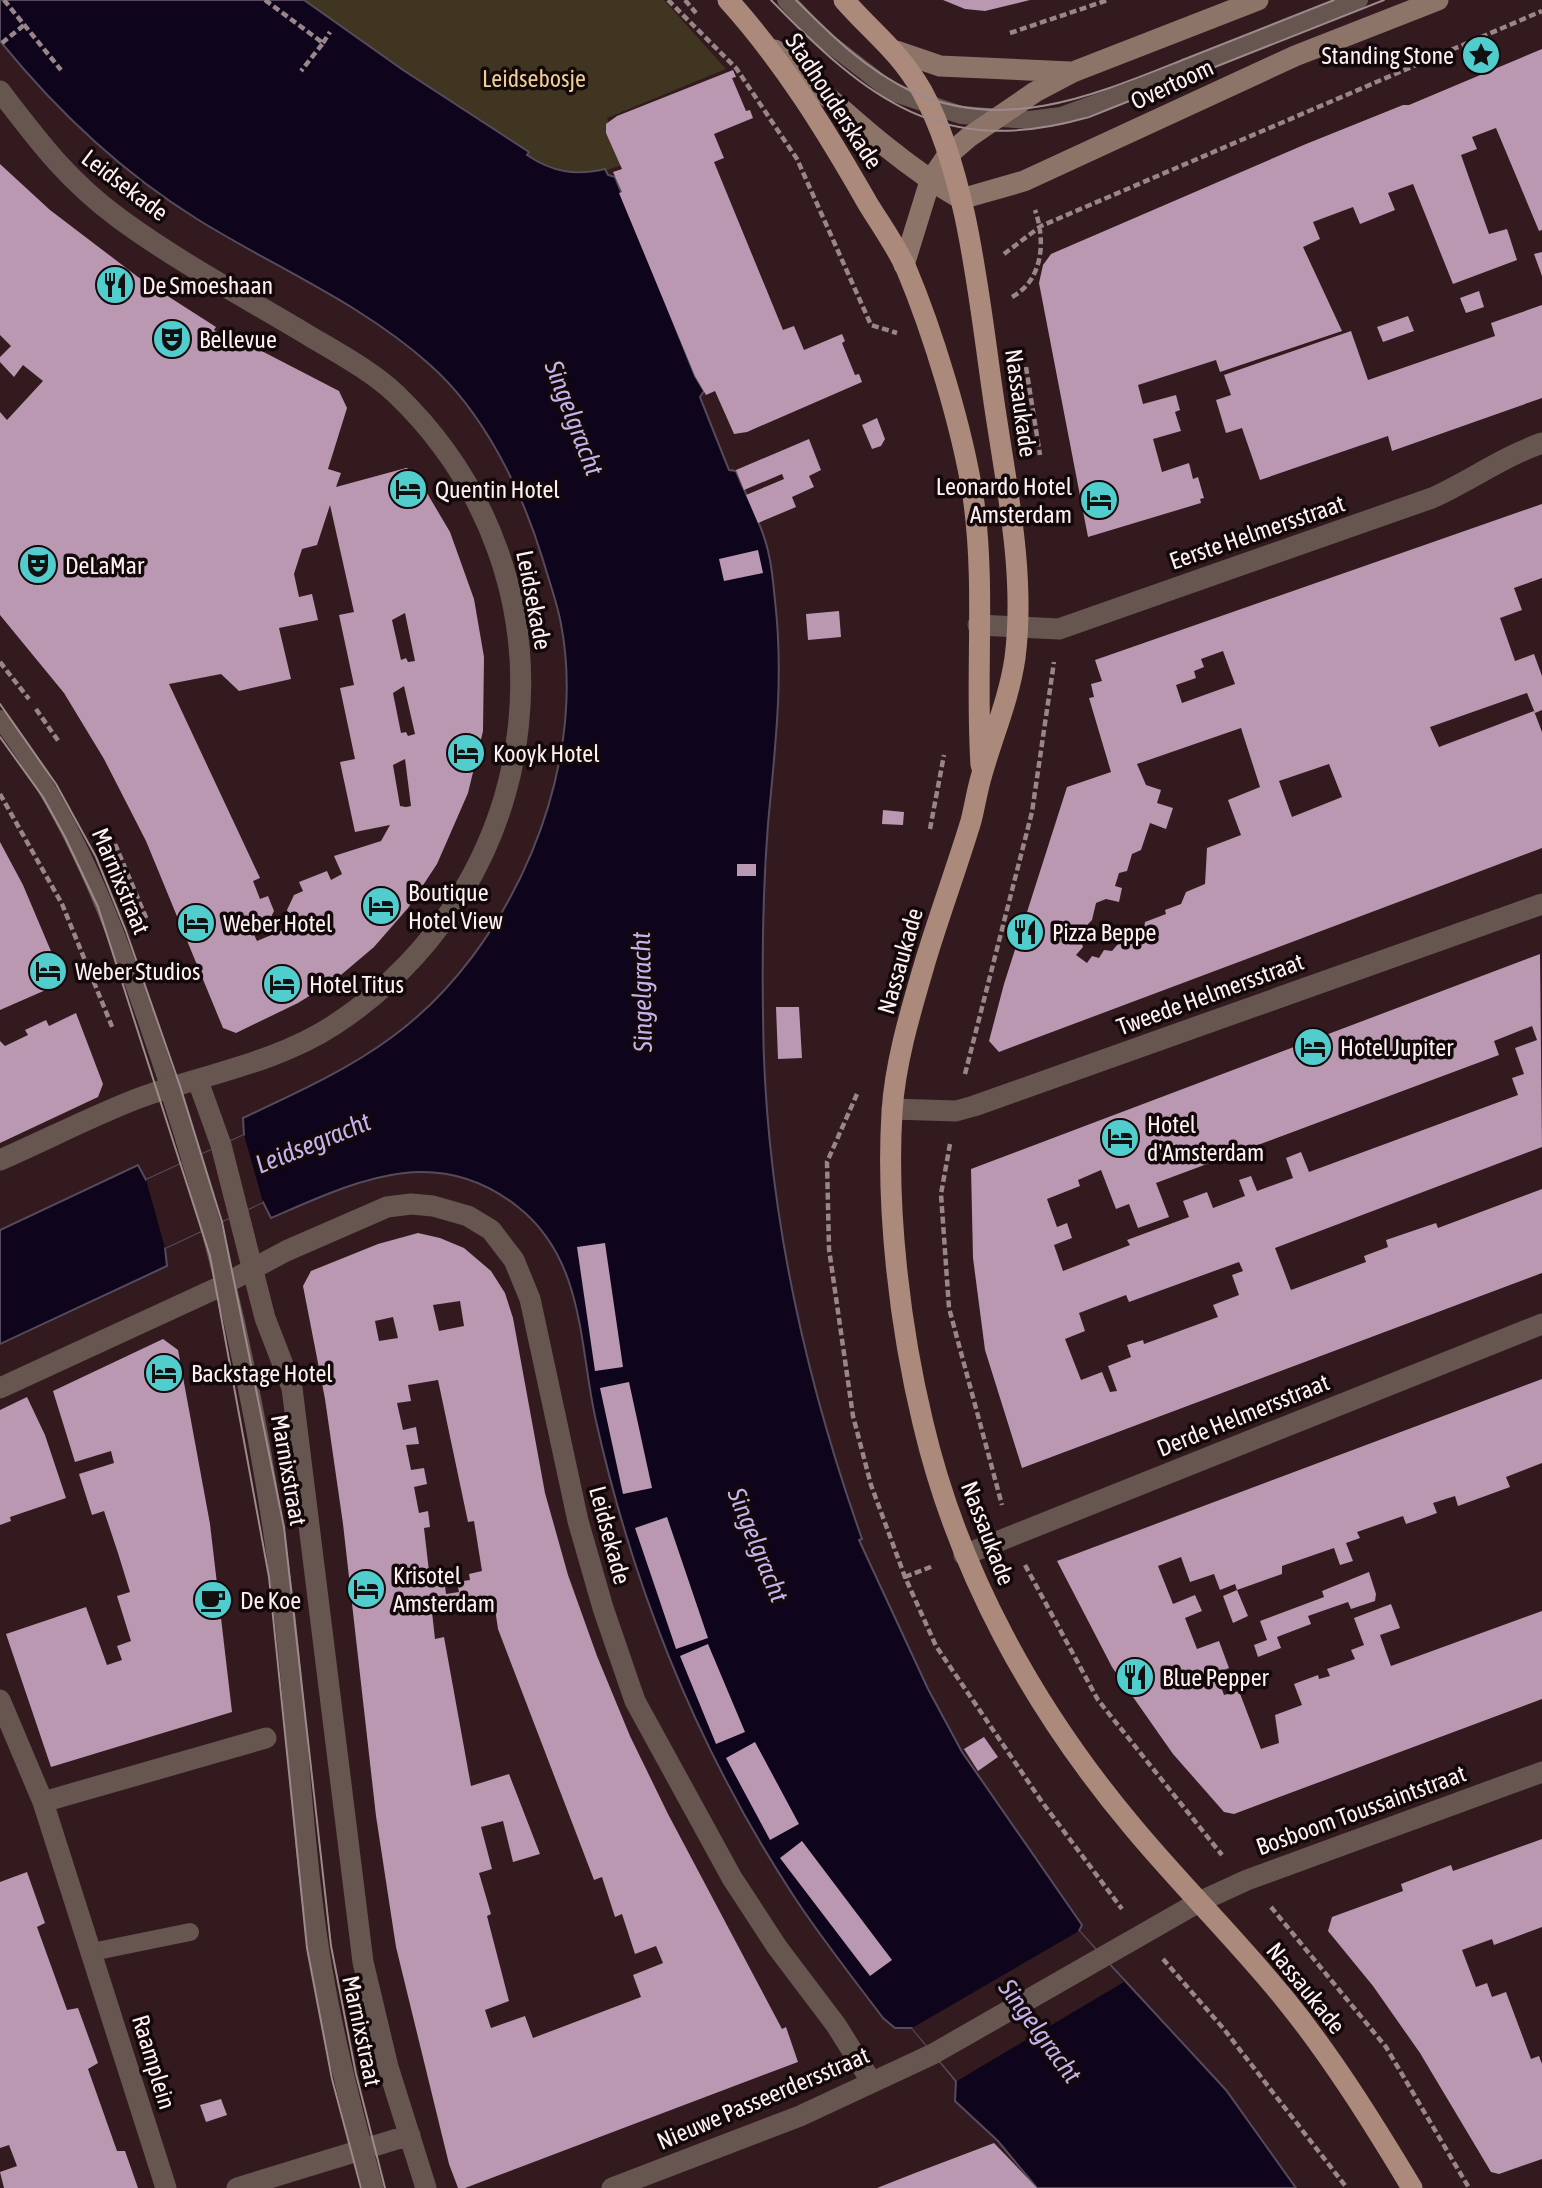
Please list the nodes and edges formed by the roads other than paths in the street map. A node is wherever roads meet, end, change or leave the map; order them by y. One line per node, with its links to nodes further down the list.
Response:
1 (728, 0): 7 (main road, Stadhouderskade)
2 (786, 0): 11 (lane, Stadhouderskade)
3 (844, 0): 8 (main road)
4 (1258, 0): 9 (main road, Overtoom)
5 (1359, 0): 12 (lane, Overtoom)
6 (1438, 0): 15 (main road, Overtoom)
7 (768, 45): 14 (main road); 16 (main road, Stadhouderskade)
8 (896, 51): 9 (main road, Overtoom); 11 (main road, Nassaukade)
9 (1073, 72): 12 (main road, Overtoom)
10 (0, 91): 24 (street, Leidsekade)
11 (929, 107): 12 (lane, Overtoom); 13 (main road, Nassaukade)
12 (996, 119): 13 (main road, Overtoom)
13 (947, 156): 14 (main road, Overtoom); 15 (main road, Nassaukade)
14 (930, 181): 15 (main road); 17 (main road, Overtoom)
15 (961, 199): 20 (main road, Nassaukade)
16 (866, 200): 17 (main road, Nassaukade)
17 (905, 265): 19 (main road, Nassaukade)
18 (1542, 443): 20 (street, Eerste Helmersstraat)
19 (978, 625): 20 (street, Eerste Helmersstraat); 22 (main road, Nassaukade)
20 (1016, 628): 22 (main road, Nassaukade)
21 (0, 719): 25 (lane, Marnixstraat)
22 (982, 774): 26 (main road, Nassaukade)
23 (1542, 904): 26 (street, Tweede Helmersstraat)
24 (198, 1081): 25 (street, Leidsekade); 28 (street, Marnixstraat)
25 (170, 1089): 27 (street); 29 (street, Marnixstraat)
26 (892, 1108): 32 (main road, Nassaukade)
27 (0, 1160)
28 (251, 1269): 29 (street, Leidsekade); 42 (street, Leidsekade); 43 (street, Marnixstraat)
29 (226, 1283): 31 (street); 44 (street, Marnixstraat)
30 (1542, 1324): 32 (street, Derde Helmersstraat)
31 (0, 1388)
32 (964, 1555): 38 (main road, Nassaukade)
33 (0, 1700): 34 (street, Raamplein)
34 (5, 1729): 37 (street, Raamplein)
35 (266, 1738): 37 (street)
36 (1542, 1772): 38 (street, Bosboom Toussaintstraat)
37 (43, 1802): 40 (street, Raamplein)
38 (1199, 1902): 41 (street, Bosboom Toussaintstraat); 50 (main road, Nassaukade)
39 (190, 1932): 40 (lane)
40 (92, 1952): 45 (street, Raamplein)
41 (1102, 1956): 42 (street, Nieuwe Passeerdersstraat)
42 (872, 2081): 49 (street, Nieuwe Passeerdersstraat)
43 (410, 2135): 44 (street); 48 (street, Marnixstraat)
44 (362, 2150): 46 (street); 47 (street, Marnixstraat)
45 (166, 2188)
46 (237, 2188)
47 (373, 2188)
48 (426, 2188)
49 (612, 2188)
50 (1412, 2188)

